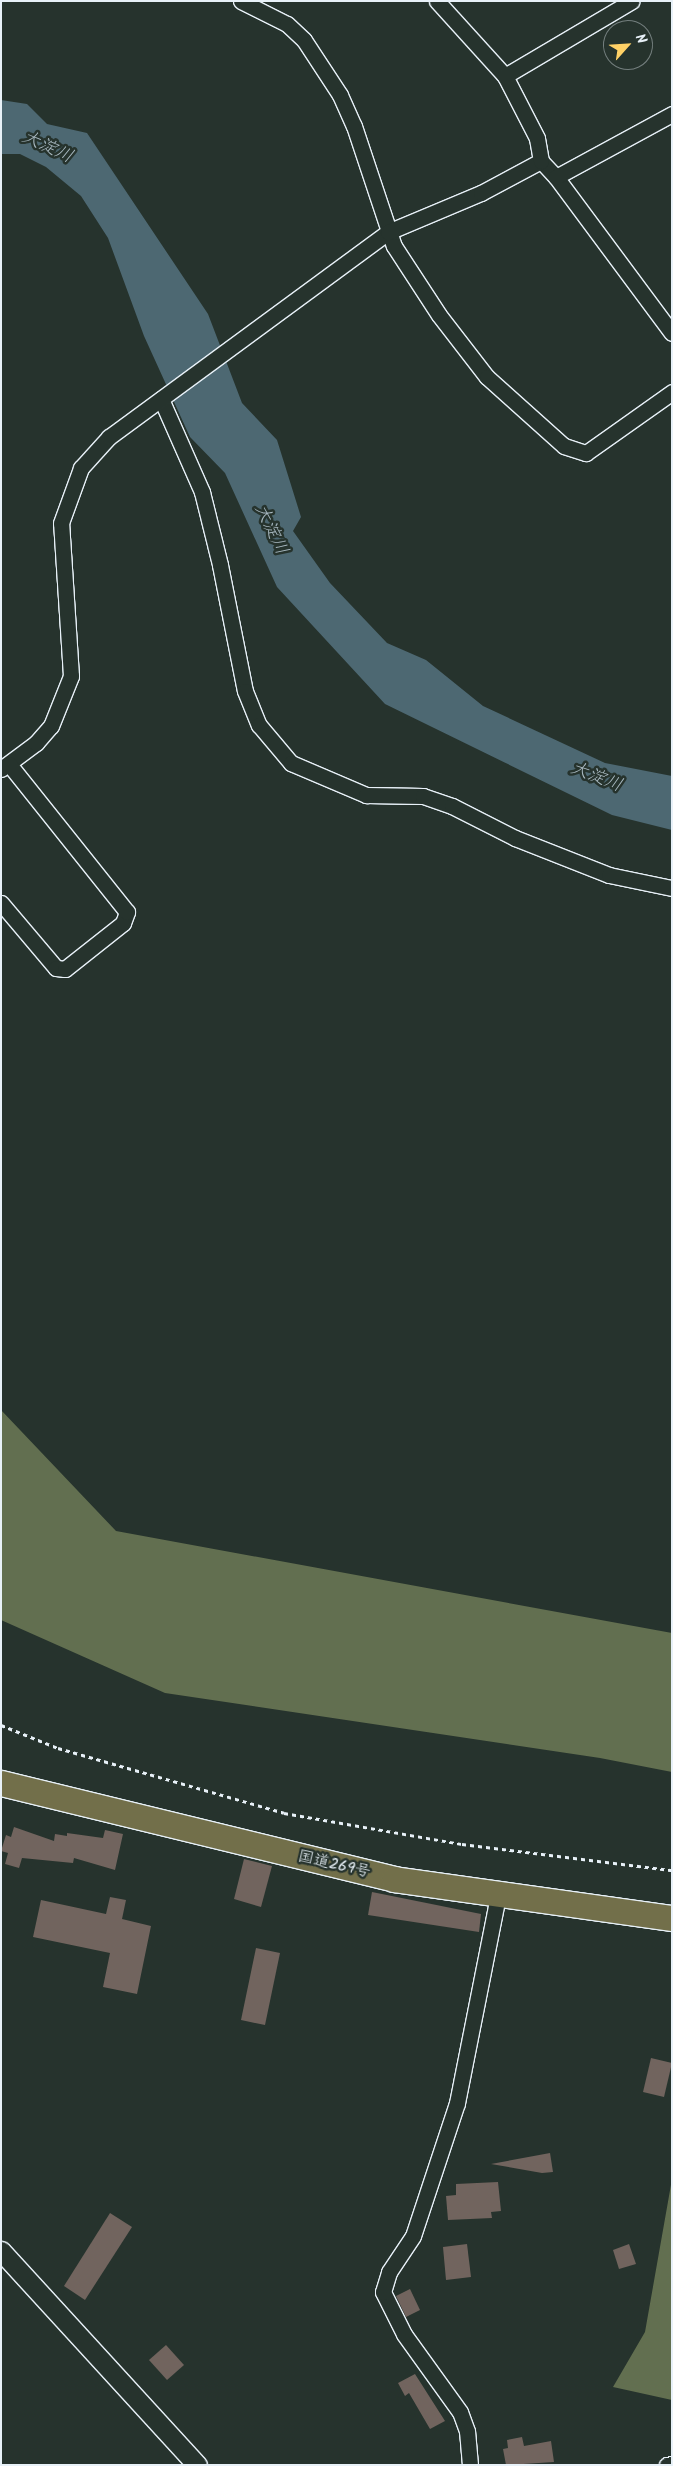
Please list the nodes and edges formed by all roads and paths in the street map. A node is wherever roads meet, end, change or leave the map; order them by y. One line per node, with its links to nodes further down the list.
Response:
1 (241, 1): 8 (street)
2 (436, 1): 4 (street)
3 (632, 1): 4 (street)
4 (505, 76): 6 (street)
5 (672, 114): 7 (street)
6 (541, 161): 7 (street); 8 (street)
7 (556, 177): 9 (street)
8 (388, 232): 10 (street); 11 (street)
9 (672, 333)
10 (672, 392)
11 (161, 399): 12 (street); 13 (street)
12 (5, 766): 14 (street)
13 (672, 888)
14 (1, 903)
15 (1, 1726): 17 (path)
16 (1, 1783): 18 (highway, 国道269号)
17 (672, 1870)
18 (498, 1896): 19 (highway, 国道269号); 23 (street)
19 (672, 1918)
20 (1, 2251): 22 (street)
21 (672, 2464): 24 (street)
22 (197, 2465)
23 (470, 2465)
24 (667, 2465)

